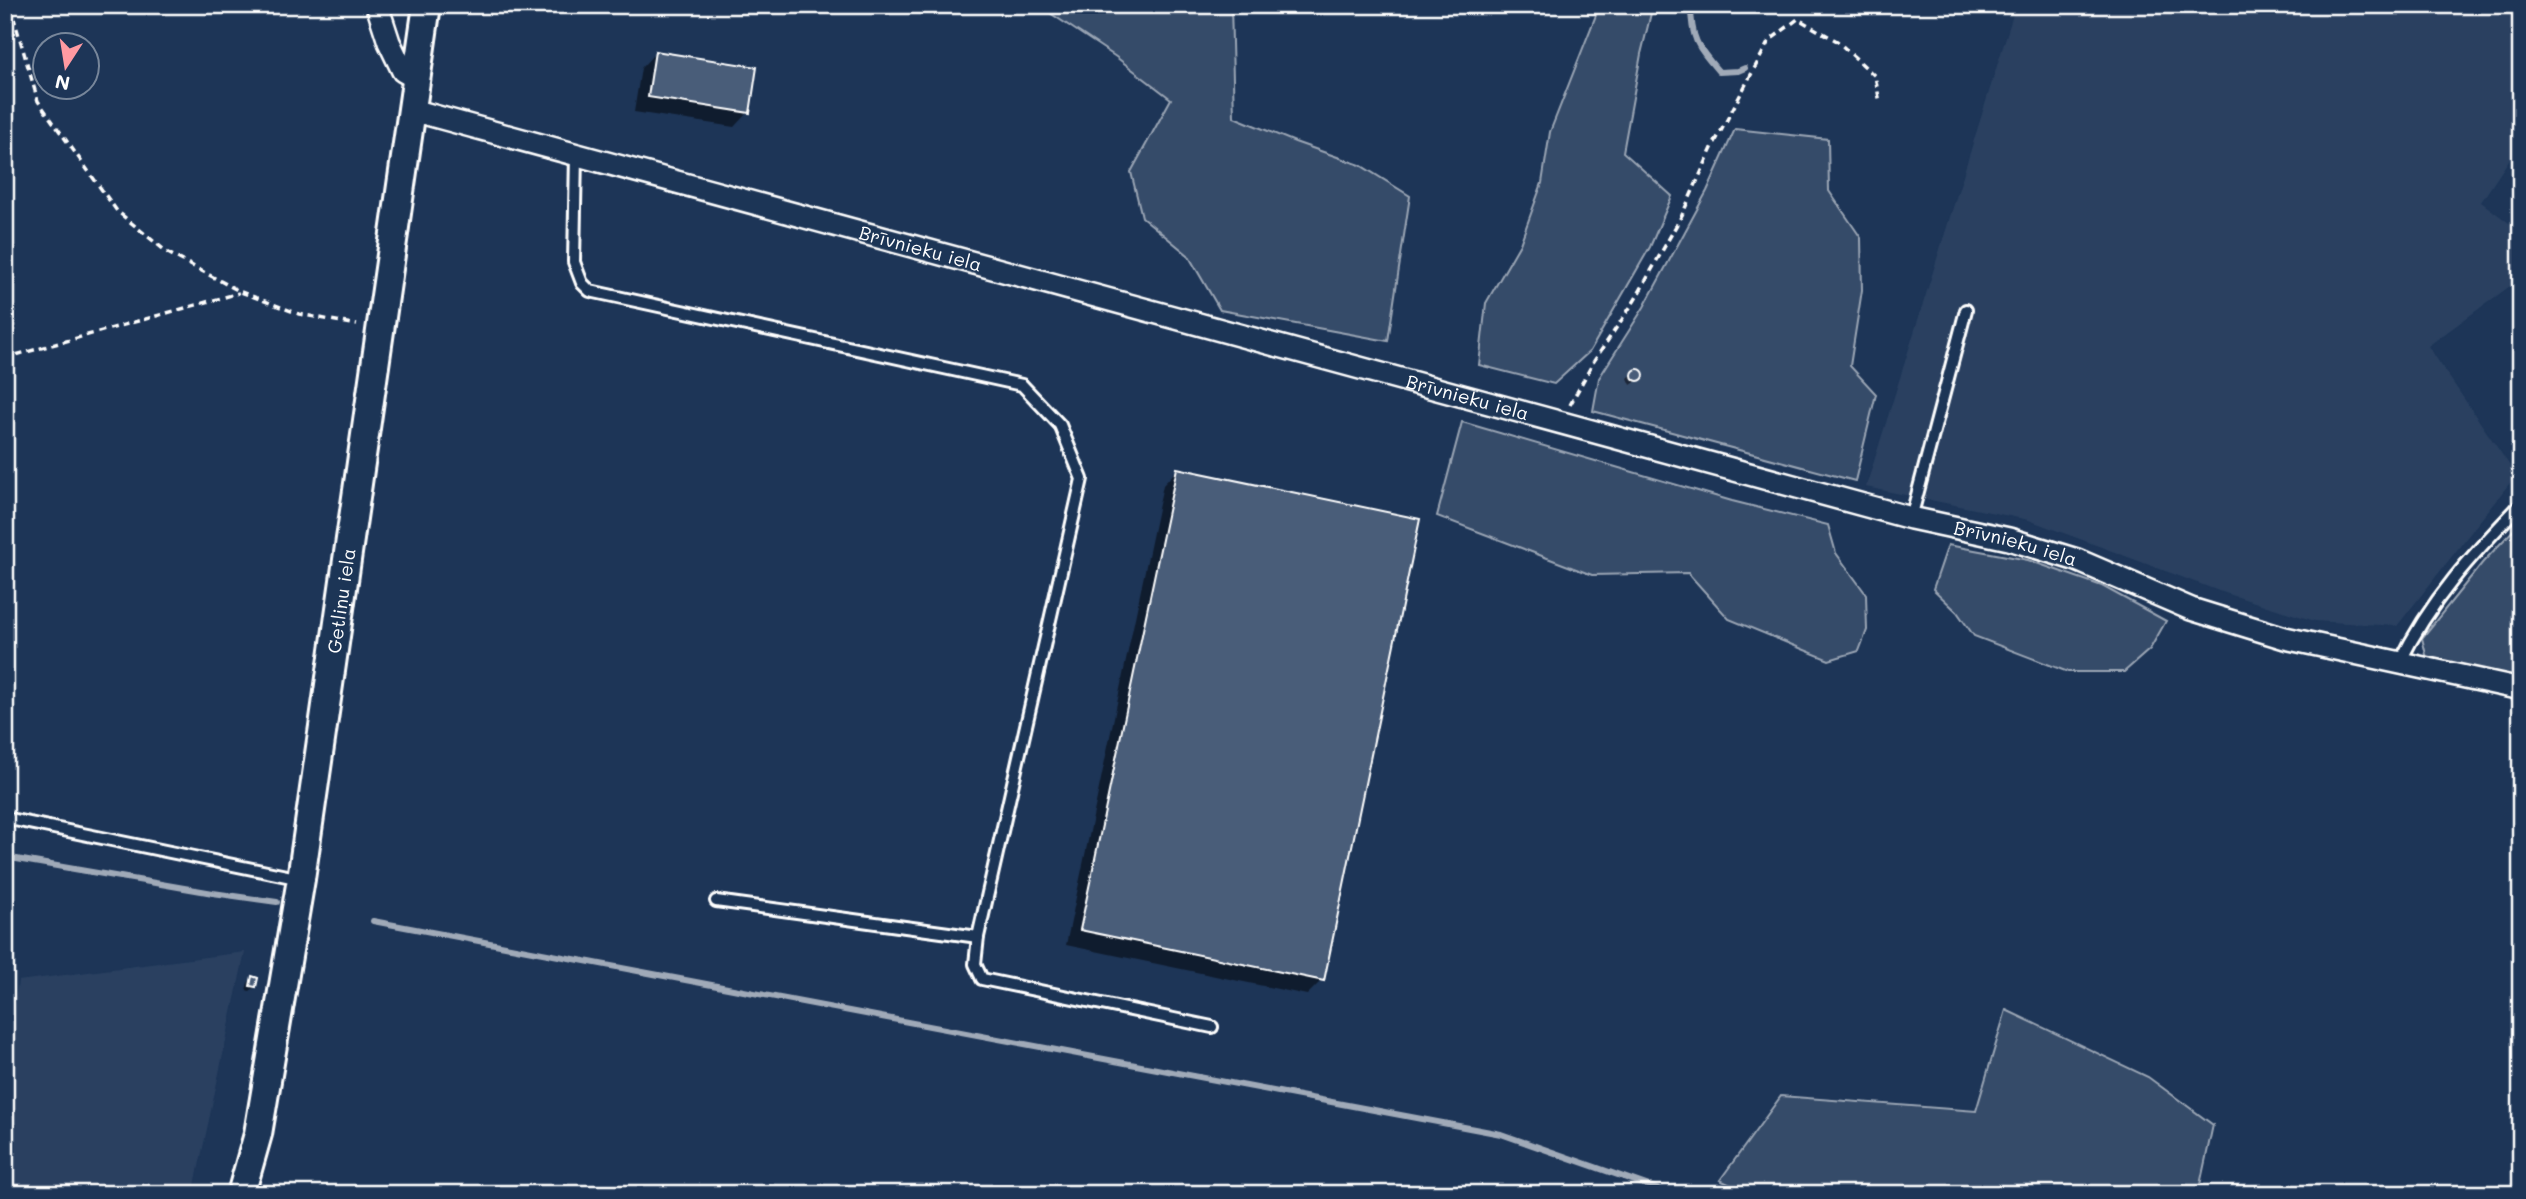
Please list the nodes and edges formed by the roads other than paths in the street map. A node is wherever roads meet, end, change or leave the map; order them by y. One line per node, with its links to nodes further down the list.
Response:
1 (377, 5): 3 (street)
2 (427, 5): 3 (street, Getliņu iela)
3 (417, 79): 4 (street, Getliņu iela)
4 (412, 110): 5 (street, Brīvnieku iela); 12 (street, Getliņu iela)
5 (576, 154): 8 (street, Brīvnieku iela); 14 (lane)
6 (1966, 310): 8 (lane)
7 (2521, 503): 9 (lane)
8 (1911, 518): 9 (street, Brīvnieku iela)
9 (2399, 664): 10 (street, Brīvnieku iela)
10 (2521, 689)
11 (5, 818): 12 (lane)
12 (300, 879): 16 (street, Getliņu iela)
13 (716, 901): 14 (lane)
14 (978, 937): 15 (lane)
15 (1212, 1027)
16 (241, 1194)

